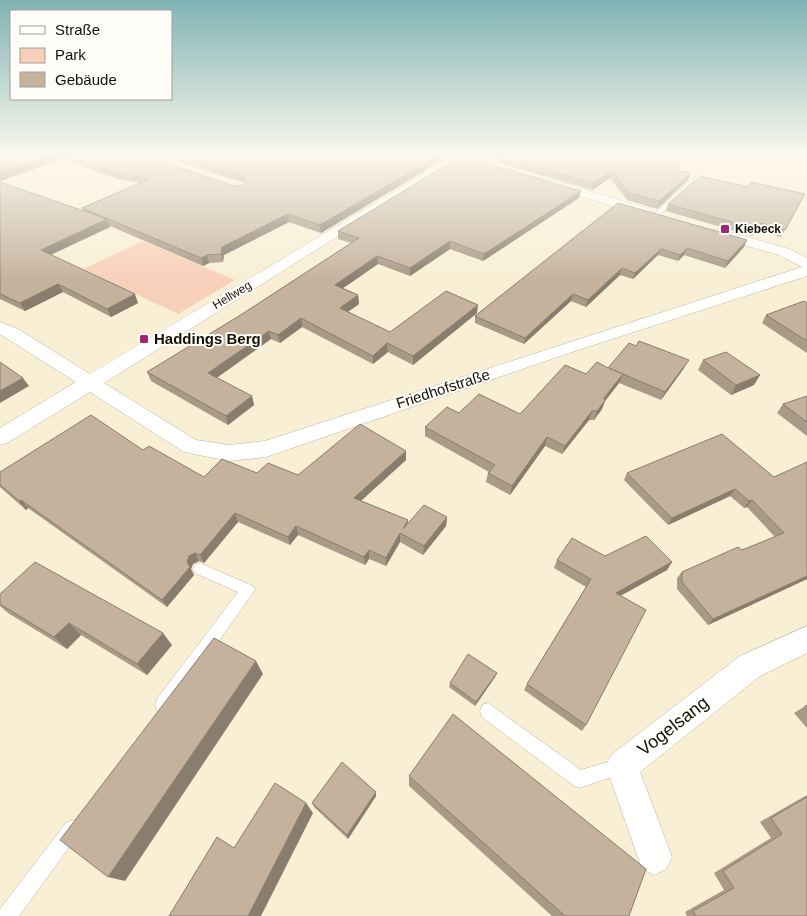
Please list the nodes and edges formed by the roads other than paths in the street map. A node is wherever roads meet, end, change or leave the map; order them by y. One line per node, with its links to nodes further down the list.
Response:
1 (394, 197): 10 (street, Hellweg)
2 (594, 197): 4 (street)
3 (676, 197): 4 (lane)
4 (656, 215): 5 (street)
5 (674, 220)
6 (710, 230): 7 (street)
7 (807, 264)
8 (807, 270): 10 (street, Friedhofstraße)
9 (0, 327): 10 (street)
10 (89, 382): 11 (street, Hellweg)
11 (0, 438)
12 (200, 568): 15 (lane)
13 (807, 639): 16 (street, Vogelsang)
14 (488, 711): 16 (lane)
15 (155, 716)
16 (622, 766): 18 (street)
17 (79, 819): 19 (lane)
18 (654, 857)
19 (8, 916)

